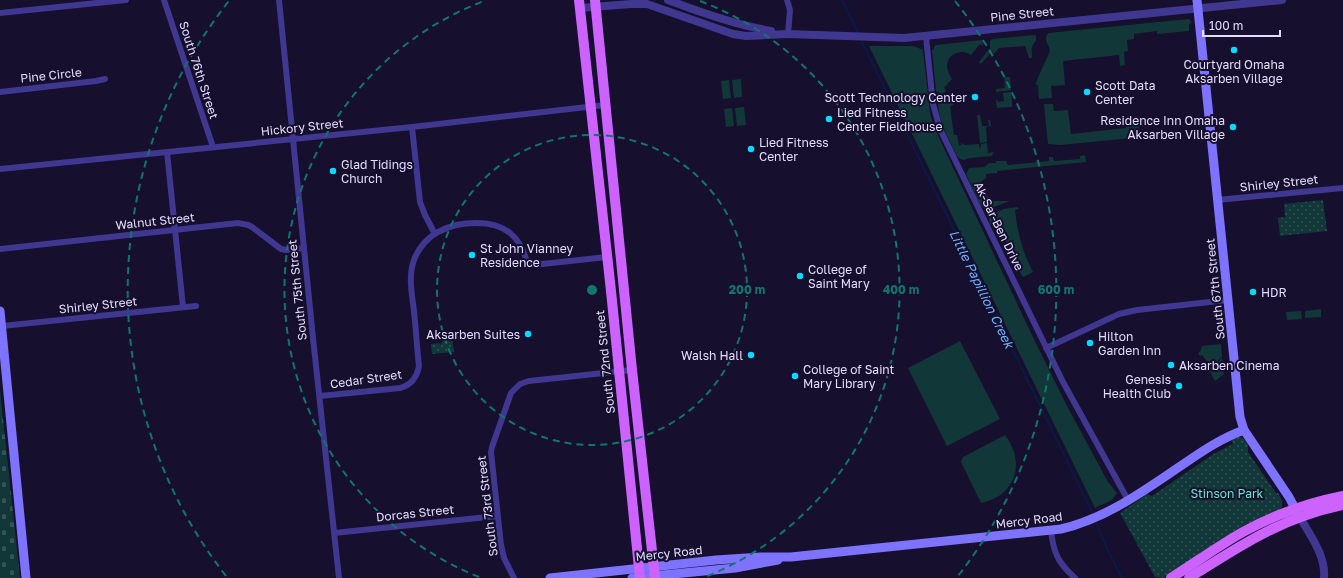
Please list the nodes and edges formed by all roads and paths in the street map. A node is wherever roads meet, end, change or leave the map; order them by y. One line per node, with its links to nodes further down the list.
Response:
1 (124, 0): 10 (street)
2 (164, 0): 19 (street, South 76th Street)
3 (279, 0): 18 (street, South 75th Street)
4 (668, 0): 11 (street, Pine Street)
5 (787, 0): 11 (street)
6 (1282, 0): 9 (street, Pine Street)
7 (595, 3): 8 (street, Pine Street); 11 (street, Pine Street); 15 (main road)
8 (579, 4): 16 (main road, South 72nd Street)
9 (1197, 4): 12 (street, Pine Street); 23 (main road, South 67th Street)
10 (0, 13)
11 (788, 34): 12 (street, Pine Street)
12 (926, 37): 34 (street, Ak-Sar-Ben Drive)
13 (105, 79): 14 (street, Pine Circle)
14 (0, 92)
15 (605, 105): 16 (street, Hickory Street); 35 (main road)
16 (590, 107): 17 (street, Hickory Street); 28 (main road, South 72nd Street)
17 (412, 127): 18 (street, Hickory Street); 25 (street)
18 (293, 139): 19 (street, Hickory Street); 27 (street, South 75th Street)
19 (213, 148): 20 (street, Hickory Street)
20 (166, 152): 21 (street, Hickory Street); 24 (street)
21 (0, 169)
22 (1343, 188): 23 (street, Shirley Street)
23 (1218, 200): 29 (main road, South 67th Street)
24 (174, 230): 26 (street, Walnut Street); 27 (street, Walnut Street); 31 (street)
25 (435, 234): 28 (street); 37 (street, Cedar Street)
26 (0, 248)
27 (304, 248): 37 (street, South 75th Street)
28 (607, 257): 36 (main road, South 72nd Street)
29 (1228, 300): 34 (street); 38 (main road, South 67th Street)
30 (196, 306): 31 (street, Shirley Street)
31 (183, 307): 33 (street, Shirley Street)
32 (0, 311): 33 (main road)
33 (2, 326): 48 (main road)
34 (1046, 348): 40 (street, Ak-Sar-Ben Drive)
35 (632, 370): 36 (street); 46 (main road)
36 (619, 371): 43 (street, South 73rd Street); 47 (main road, South 72nd Street)
37 (320, 396): 45 (street, South 75th Street)
38 (1244, 430): 40 (main road, Mercy Road); 42 (main road, South 67th Street)
39 (1343, 496): 42 (main road)
40 (1128, 500): 44 (main road, Mercy Road)
41 (1343, 506): 42 (main road)
42 (1298, 513): 53 (main road); 54 (main road); 55 (street, South 67th Street)
43 (498, 516): 45 (street, Dorcas Street); 50 (street, South 73rd Street)
44 (1051, 530): 46 (main road, Mercy Road); 52 (street)
45 (334, 533): 49 (street, South 75th Street)
46 (654, 573): 47 (main road, Mercy Road)
47 (638, 575): 51 (main road, Mercy Road)
48 (26, 578)
49 (339, 578)
50 (514, 578)
51 (550, 578)
52 (1075, 578)
53 (1171, 578)
54 (1189, 578)
55 (1324, 578)

